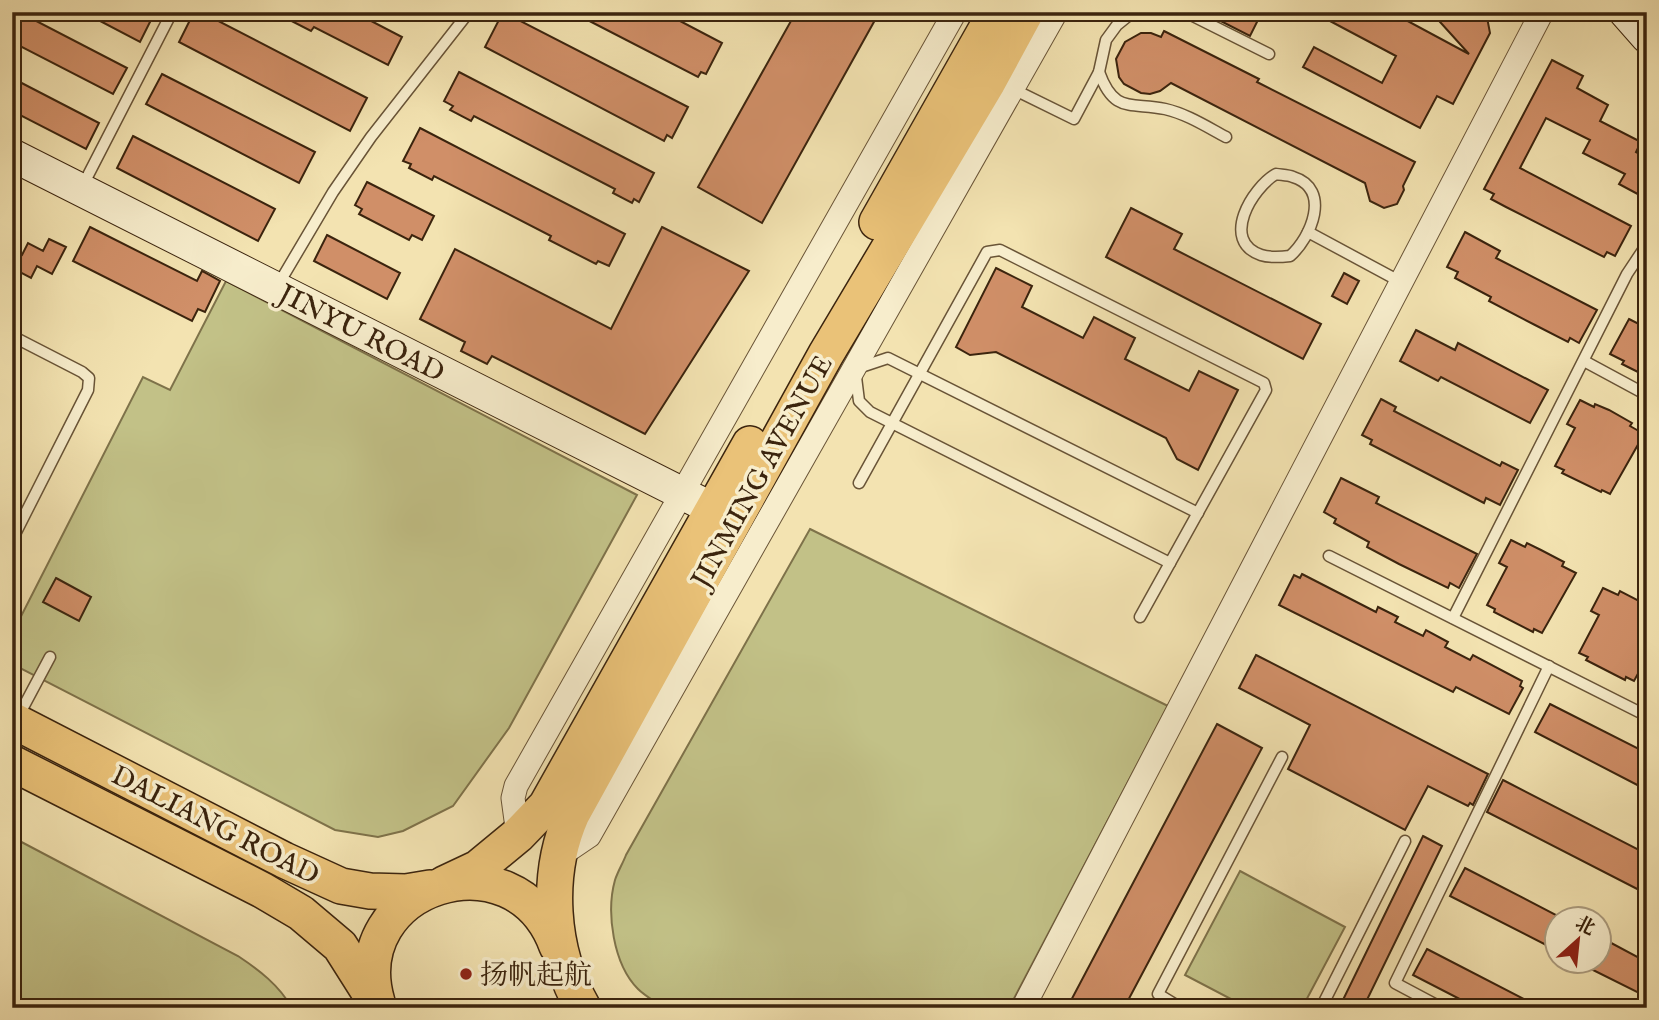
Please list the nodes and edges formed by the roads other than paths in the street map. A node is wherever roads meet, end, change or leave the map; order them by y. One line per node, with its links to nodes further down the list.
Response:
1 (172, 12): 15 (lane)
2 (469, 12): 19 (lane)
3 (955, 12): 27 (street)
4 (996, 12): 27 (main road, JINMING AVENUE)
5 (1026, 12): 22 (main road, JINMING AVENUE)
6 (1056, 12): 12 (street)
7 (1133, 12): 11 (lane)
8 (1185, 12): 10 (lane)
9 (1542, 12): 18 (street)
10 (1269, 54)
11 (1099, 72): 12 (lane); 13 (lane)
12 (1013, 89): 22 (street)
13 (1226, 137)
14 (12, 155): 15 (street, JINYU ROAD)
15 (80, 189): 19 (street, JINYU ROAD)
16 (1308, 232): 16 (lane); 18 (lane)
17 (1647, 244): 21 (lane)
18 (1402, 282): 46 (street)
19 (276, 288): 27 (street, JINYU ROAD)
20 (12, 336): 29 (lane)
21 (1584, 360): 24 (lane); 33 (lane)
22 (840, 362): 23 (lane); 25 (lane); 42 (main road, JINMING AVENUE)
23 (920, 372): 25 (lane); 28 (lane); 28 (lane)
24 (1647, 395)
25 (892, 423): 26 (lane); 31 (lane)
26 (859, 483)
27 (698, 502): 41 (main road, JINMING AVENUE)
28 (1198, 513): 31 (lane)
29 (12, 540)
30 (1329, 556): 33 (lane)
31 (1170, 563): 32 (lane)
32 (1140, 617)
33 (1453, 618): 35 (lane)
34 (50, 657): 37 (lane)
35 (1549, 666): 36 (lane); 49 (lane)
36 (1646, 712)
37 (14, 721): 41 (main road, DALIANG ROAD)
38 (1282, 757): 47 (lane)
39 (12, 763): 43 (main road, DALIANG ROAD)
40 (1405, 841): 48 (lane)
41 (437, 886): 42 (main road, DALIANG ROAD); 43 (main road)
42 (559, 950): 44 (main road); 45 (main road)
43 (379, 1007)
44 (556, 1008)
45 (583, 1008)
46 (1023, 1008)
47 (1181, 1008)
48 (1321, 1008)
49 (1442, 1008)

